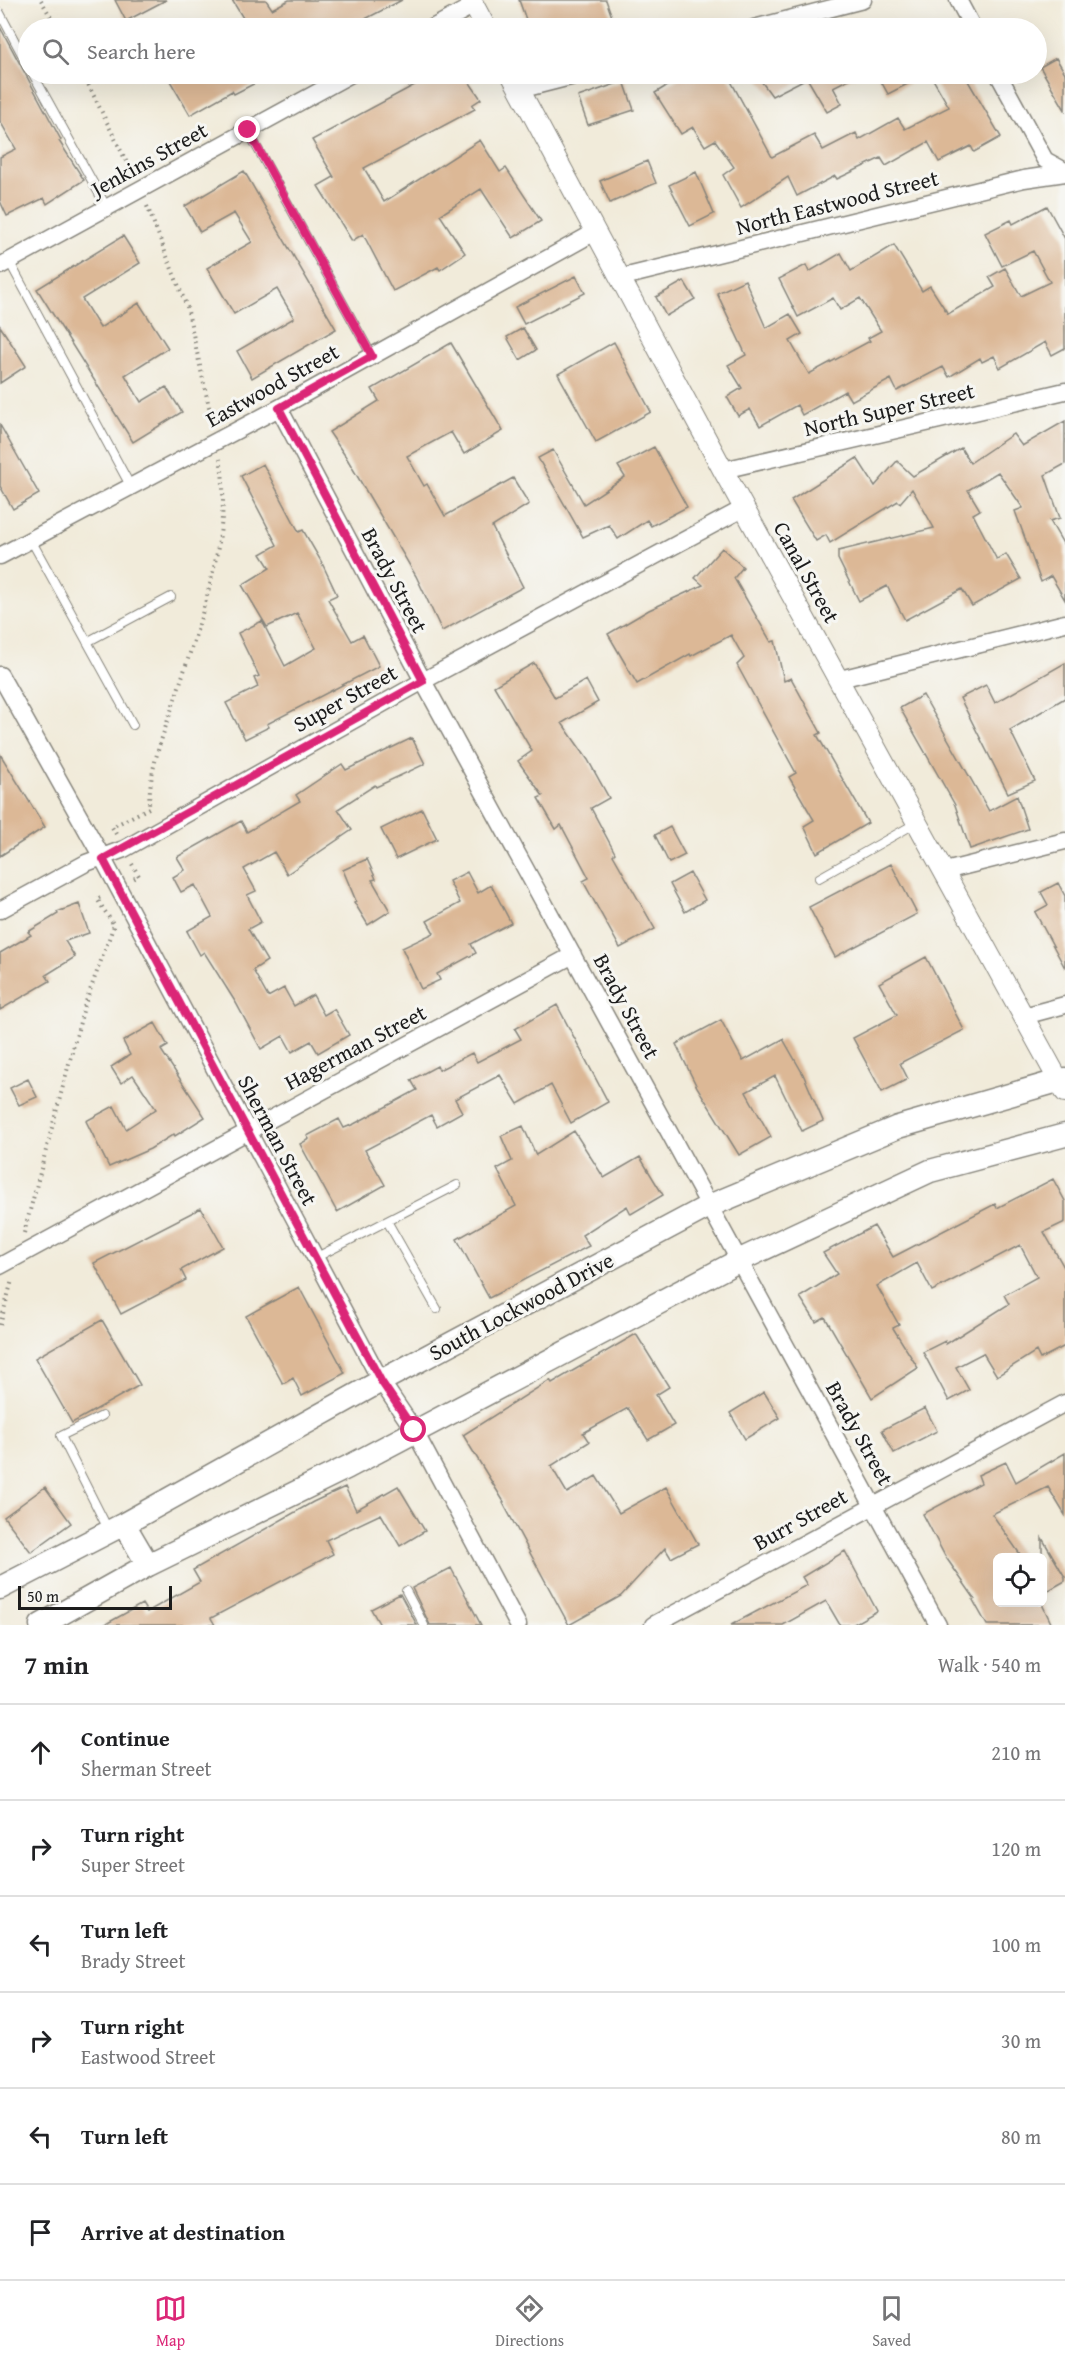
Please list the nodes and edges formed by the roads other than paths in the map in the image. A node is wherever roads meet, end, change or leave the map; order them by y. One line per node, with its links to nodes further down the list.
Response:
1 (863, 0): 7 (street)
2 (958, 0): 8 (street)
3 (472, 3): 5 (street); 6 (street)
4 (0, 13): 9 (lane)
5 (448, 18)
6 (480, 18)
7 (793, 18)
8 (968, 18)
9 (18, 47)
10 (39, 84): 16 (lane)
11 (333, 84): 14 (street, Jenkins Street)
12 (516, 84): 17 (street, Canal Street)
13 (1003, 84): 15 (street)
14 (248, 130): 16 (street, Jenkins Street); 20 (lane)
15 (1065, 172): 19 (street, North Eastwood Street)
16 (107, 208): 18 (street, Jenkins Street)
17 (595, 232): 19 (street, Canal Street); 20 (street, Eastwood Street)
18 (4, 264): 24 (lane)
19 (620, 278): 23 (street, Canal Street)
20 (372, 356): 22 (street, Eastwood Street)
21 (1065, 391): 23 (street, North Super Street)
22 (279, 408): 24 (street, Eastwood Street); 33 (street, Brady Street)
23 (723, 470): 25 (street, Canal Street)
24 (131, 487): 26 (street, Eastwood Street)
25 (744, 508): 32 (street, Canal Street); 33 (street, Super Street)
26 (31, 540): 27 (street, Eastwood Street); 30 (lane)
27 (0, 556)
28 (171, 597): 30 (lane)
29 (1065, 623): 32 (street)
30 (87, 642): 34 (lane)
31 (0, 675): 37 (street, Sherman Street)
32 (840, 680): 35 (street, Canal Street)
33 (423, 681): 37 (street, Super Street); 41 (street, Brady Street)
34 (133, 725)
35 (918, 822): 38 (street, Canal Street); 39 (lane)
36 (1065, 841): 38 (street)
37 (103, 859): 40 (street, Super Street); 45 (street, Sherman Street)
38 (945, 871): 43 (street, Canal Street)
39 (819, 878)
40 (0, 910)
41 (573, 955): 45 (street, Hagerman Street); 48 (street, Brady Street)
42 (1065, 1005): 43 (street)
43 (1024, 1016): 44 (street, Canal Street)
44 (1063, 1084): 48 (main road, South Lockwood Drive)
45 (247, 1131): 50 (street, Sherman Street); 52 (street, Hagerman Street)
46 (1065, 1135): 51 (main road)
47 (457, 1185): 49 (lane)
48 (709, 1206): 51 (street, Brady Street); 54 (main road, South Lockwood Drive)
49 (387, 1221): 50 (lane); 53 (lane)
50 (315, 1258): 54 (street, Sherman Street)
51 (740, 1260): 57 (main road); 58 (street, Brady Street)
52 (6, 1271)
53 (437, 1309)
54 (381, 1381): 57 (street, Sherman Street); 59 (main road, South Lockwood Drive)
55 (1065, 1403): 58 (street, Burr Street)
56 (102, 1416): 59 (lane)
57 (414, 1430): 60 (main road); 65 (street, Sherman Street)
58 (873, 1505): 66 (street, Burr Street); 67 (street, Brady Street)
59 (117, 1528): 60 (main road); 61 (main road, South Lockwood Drive)
60 (148, 1565): 63 (main road)
61 (0, 1588)
62 (406, 1592): 64 (lane)
63 (41, 1625)
64 (424, 1625)
65 (518, 1625)
66 (652, 1625)
67 (938, 1625)

